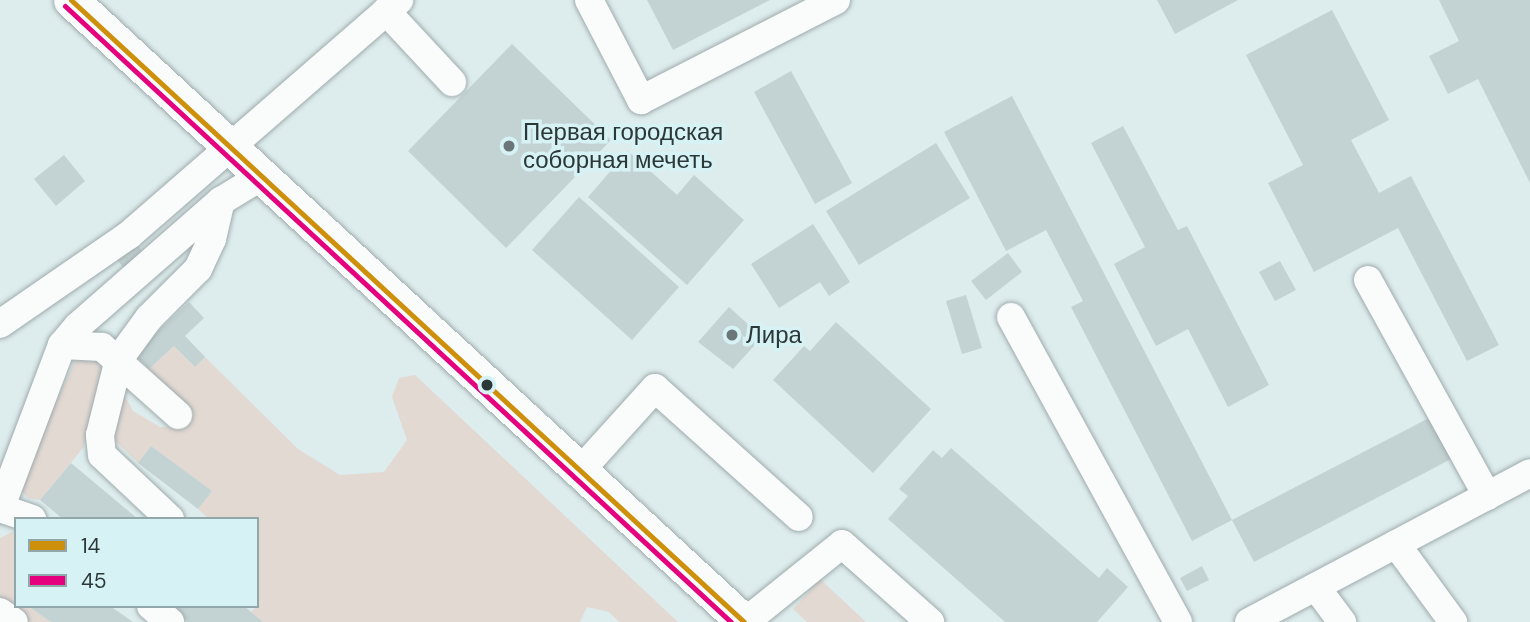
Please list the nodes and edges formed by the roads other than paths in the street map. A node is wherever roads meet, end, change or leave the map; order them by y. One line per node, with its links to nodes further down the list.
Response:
1 (71, 0): 6 (main road)
2 (589, 0): 3 (street)
3 (836, 0)
4 (393, 5): 5 (street); 6 (street)
5 (452, 82)
6 (229, 145): 7 (main road); 11 (street)
7 (262, 176): 8 (street); 15 (main road)
8 (221, 201): 12 (street); 13 (street)
9 (1368, 281): 17 (street)
10 (1012, 317): 30 (street)
11 (0, 324)
12 (62, 345): 13 (street); 18 (street)
13 (118, 359): 14 (street); 20 (street)
14 (178, 415)
15 (580, 471): 21 (street); 28 (main road)
16 (1530, 473): 17 (street)
17 (1487, 496): 22 (street)
18 (0, 508): 19 (street)
19 (26, 517)
20 (168, 517)
21 (799, 517)
22 (1396, 544): 23 (street); 33 (street)
23 (1316, 587): 31 (street); 32 (street)
24 (152, 608): 27 (street)
25 (0, 612): 26 (street)
26 (14, 622)
27 (170, 622)
28 (744, 622): 29 (street)
29 (930, 622)
30 (1178, 622)
31 (1249, 622)
32 (1342, 622)
33 (1452, 622)

